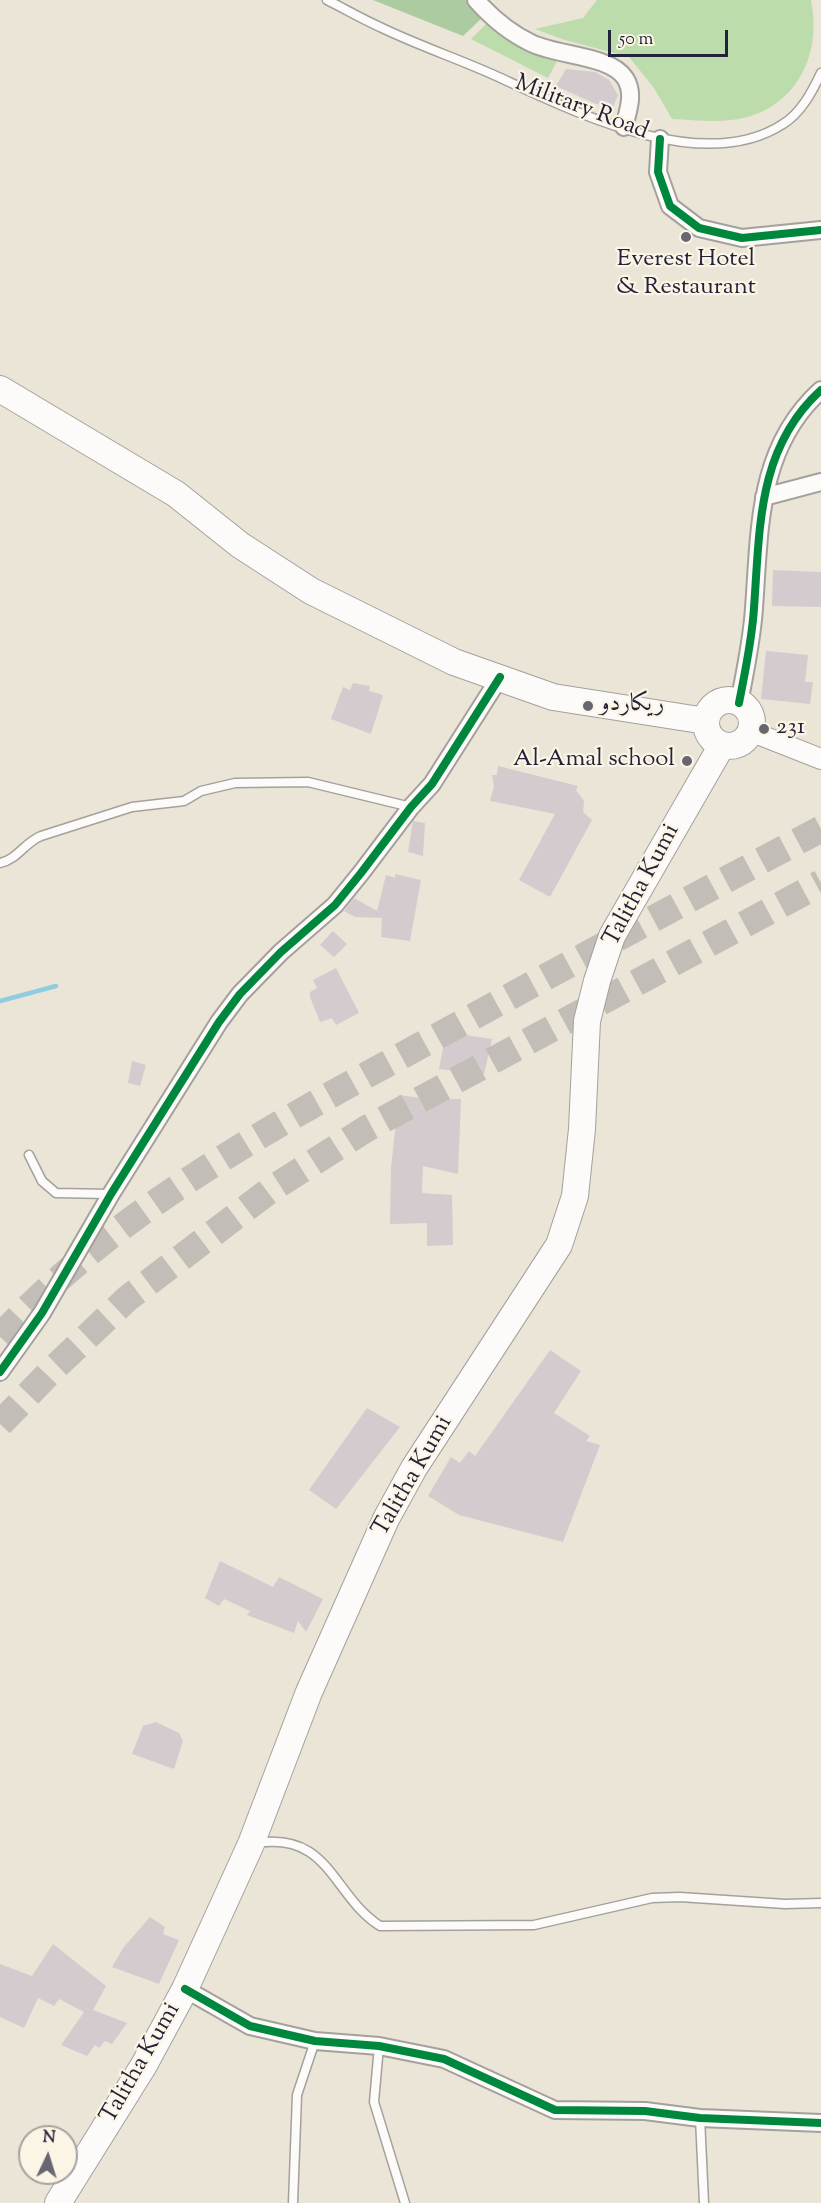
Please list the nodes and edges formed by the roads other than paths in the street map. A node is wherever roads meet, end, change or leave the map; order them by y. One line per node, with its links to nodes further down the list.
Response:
1 (327, 0): 4 (lane, Military Road)
2 (476, 0): 4 (street)
3 (821, 74): 5 (lane, Military Road)
4 (624, 127): 5 (lane, Military Road)
5 (660, 139): 6 (street)
6 (821, 230)
7 (0, 389): 11 (main road)
8 (821, 390): 10 (street)
9 (821, 482): 10 (street)
10 (764, 497): 12 (street)
11 (500, 677): 13 (main road); 17 (street)
12 (740, 703): 13 (main road); 14 (main road)
13 (706, 721): 15 (main road)
14 (750, 731): 15 (main road); 16 (street)
15 (722, 745): 22 (main road, Talitha Kumi)
16 (821, 759)
17 (411, 807): 18 (lane); 20 (street)
18 (0, 863)
19 (30, 1155): 20 (lane)
20 (111, 1194): 21 (street)
21 (0, 1372)
22 (250, 1844): 23 (lane); 24 (main road, Talitha Kumi)
23 (821, 1903)
24 (185, 1989): 25 (street); 29 (main road, Talitha Kumi)
25 (315, 2041): 26 (street); 30 (lane)
26 (379, 2046): 27 (street); 31 (lane)
27 (700, 2118): 28 (street); 32 (lane)
28 (821, 2123)
29 (58, 2203)
30 (293, 2203)
31 (405, 2203)
32 (704, 2203)

